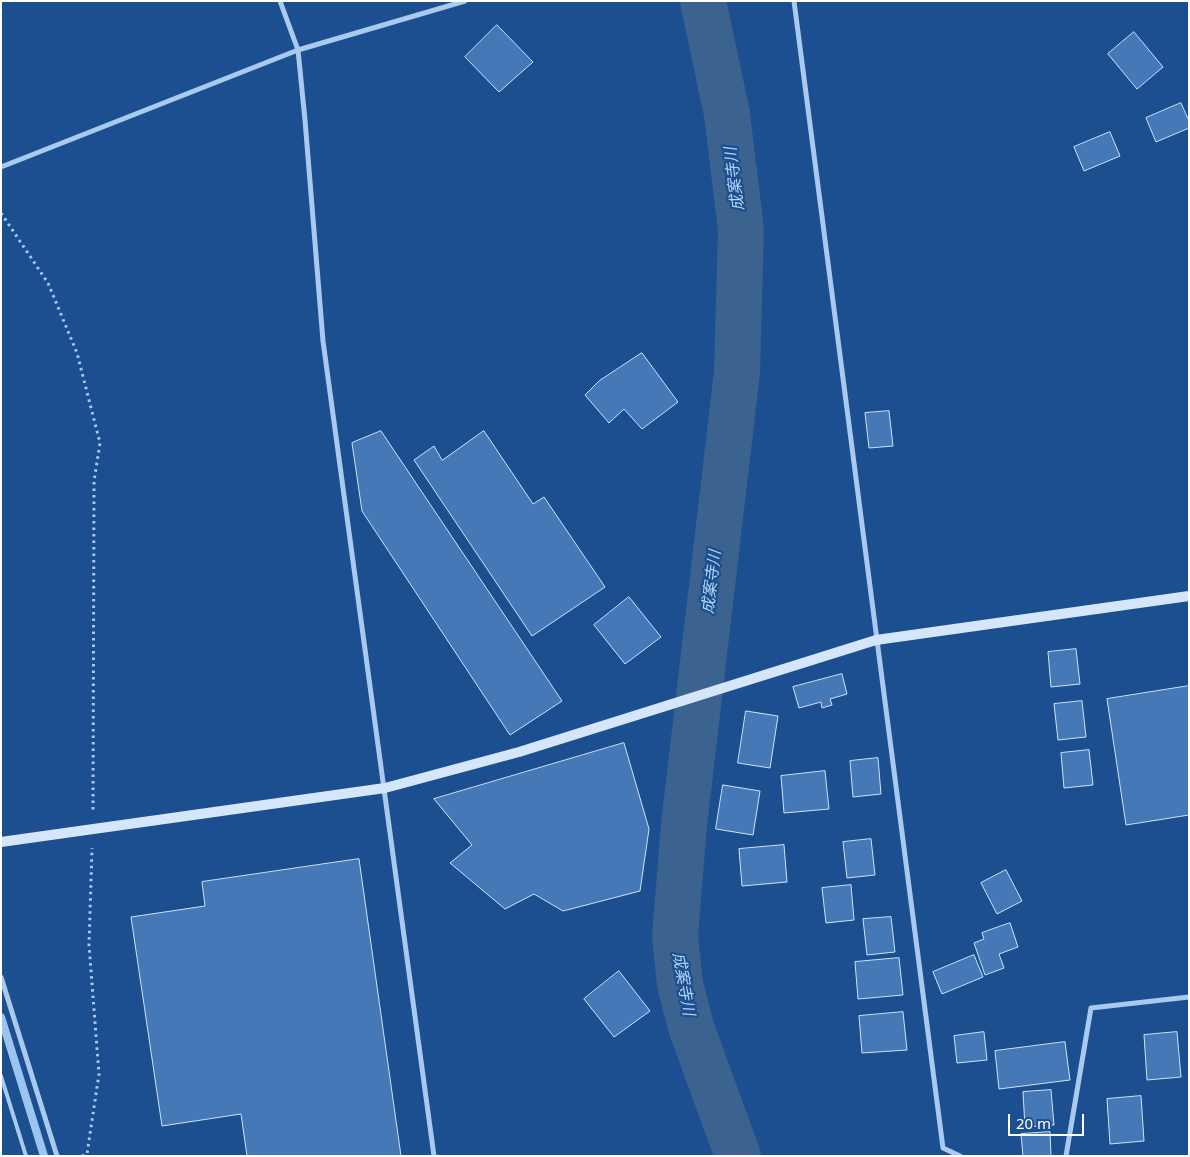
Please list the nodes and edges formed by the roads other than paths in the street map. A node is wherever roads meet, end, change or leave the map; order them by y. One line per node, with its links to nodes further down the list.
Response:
1 (280, 1): 4 (street)
2 (465, 1): 4 (street)
3 (794, 1): 7 (street)
4 (298, 50): 5 (street); 8 (street)
5 (1, 168)
6 (1189, 596): 7 (street)
7 (876, 640): 8 (street); 16 (street)
8 (385, 788): 9 (street); 15 (street)
9 (1, 842)
10 (1, 976): 14 (street)
11 (1189, 997): 17 (street)
12 (1, 1076): 13 (lane)
13 (26, 1156)
14 (57, 1156)
15 (434, 1156)
16 (960, 1156)
17 (1066, 1156)

